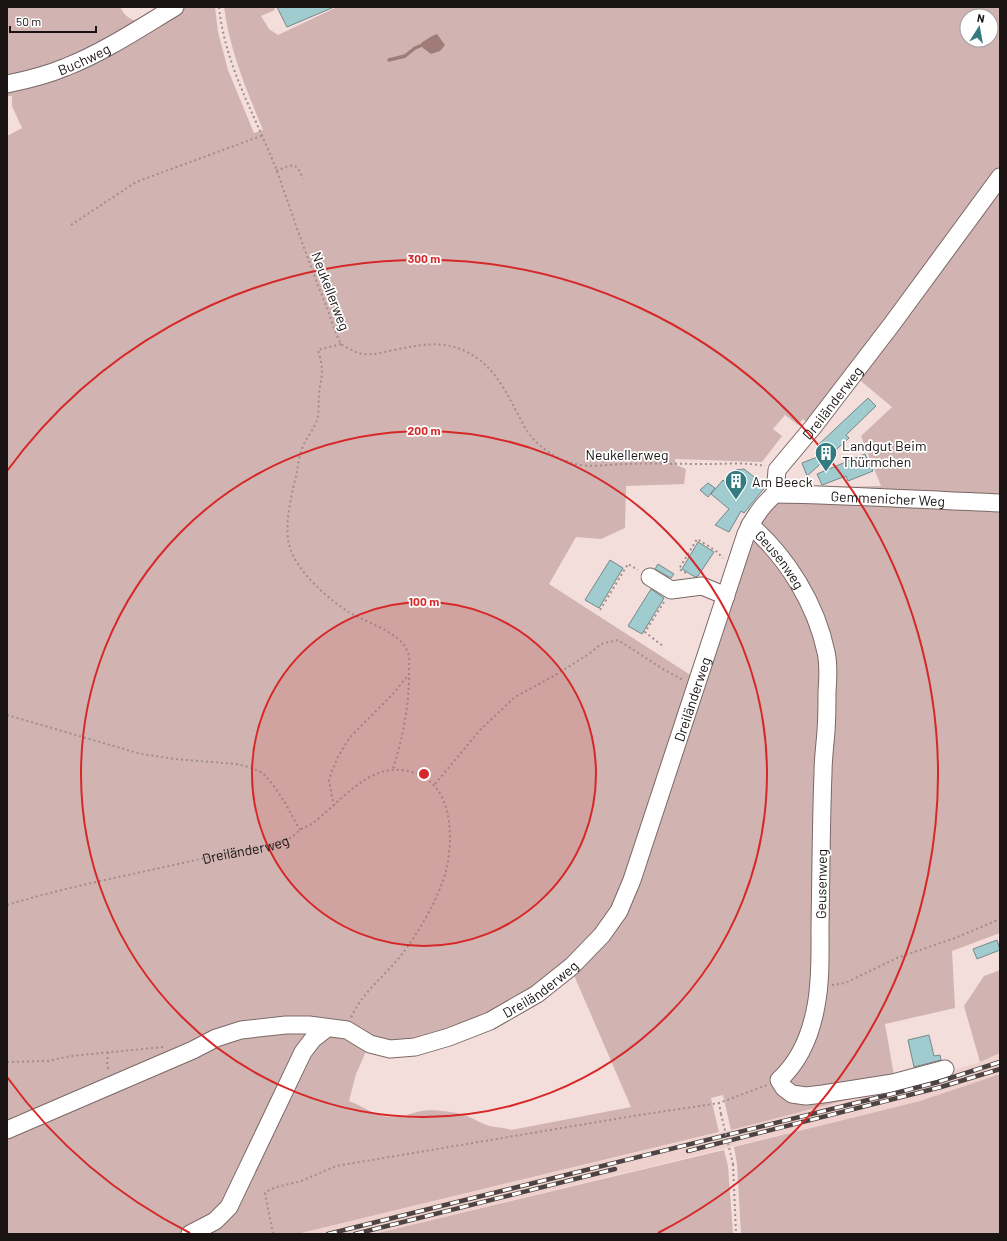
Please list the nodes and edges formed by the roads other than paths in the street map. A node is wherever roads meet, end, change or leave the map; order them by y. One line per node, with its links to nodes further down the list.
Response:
1 (175, 7): 2 (street, Buchweg)
2 (7, 84)
3 (1000, 177): 4 (street, Dreiländerweg)
4 (775, 494): 5 (street, Gemmenicher Weg); 6 (street, Dreiländerweg)
5 (1000, 503)
6 (750, 525): 8 (street, Dreiländerweg); 10 (street, Geusenweg)
7 (650, 578): 8 (street)
8 (726, 596): 9 (street, Dreiländerweg)
9 (328, 1028): 11 (street); 12 (street)
10 (945, 1069)
11 (7, 1130)
12 (190, 1234)

